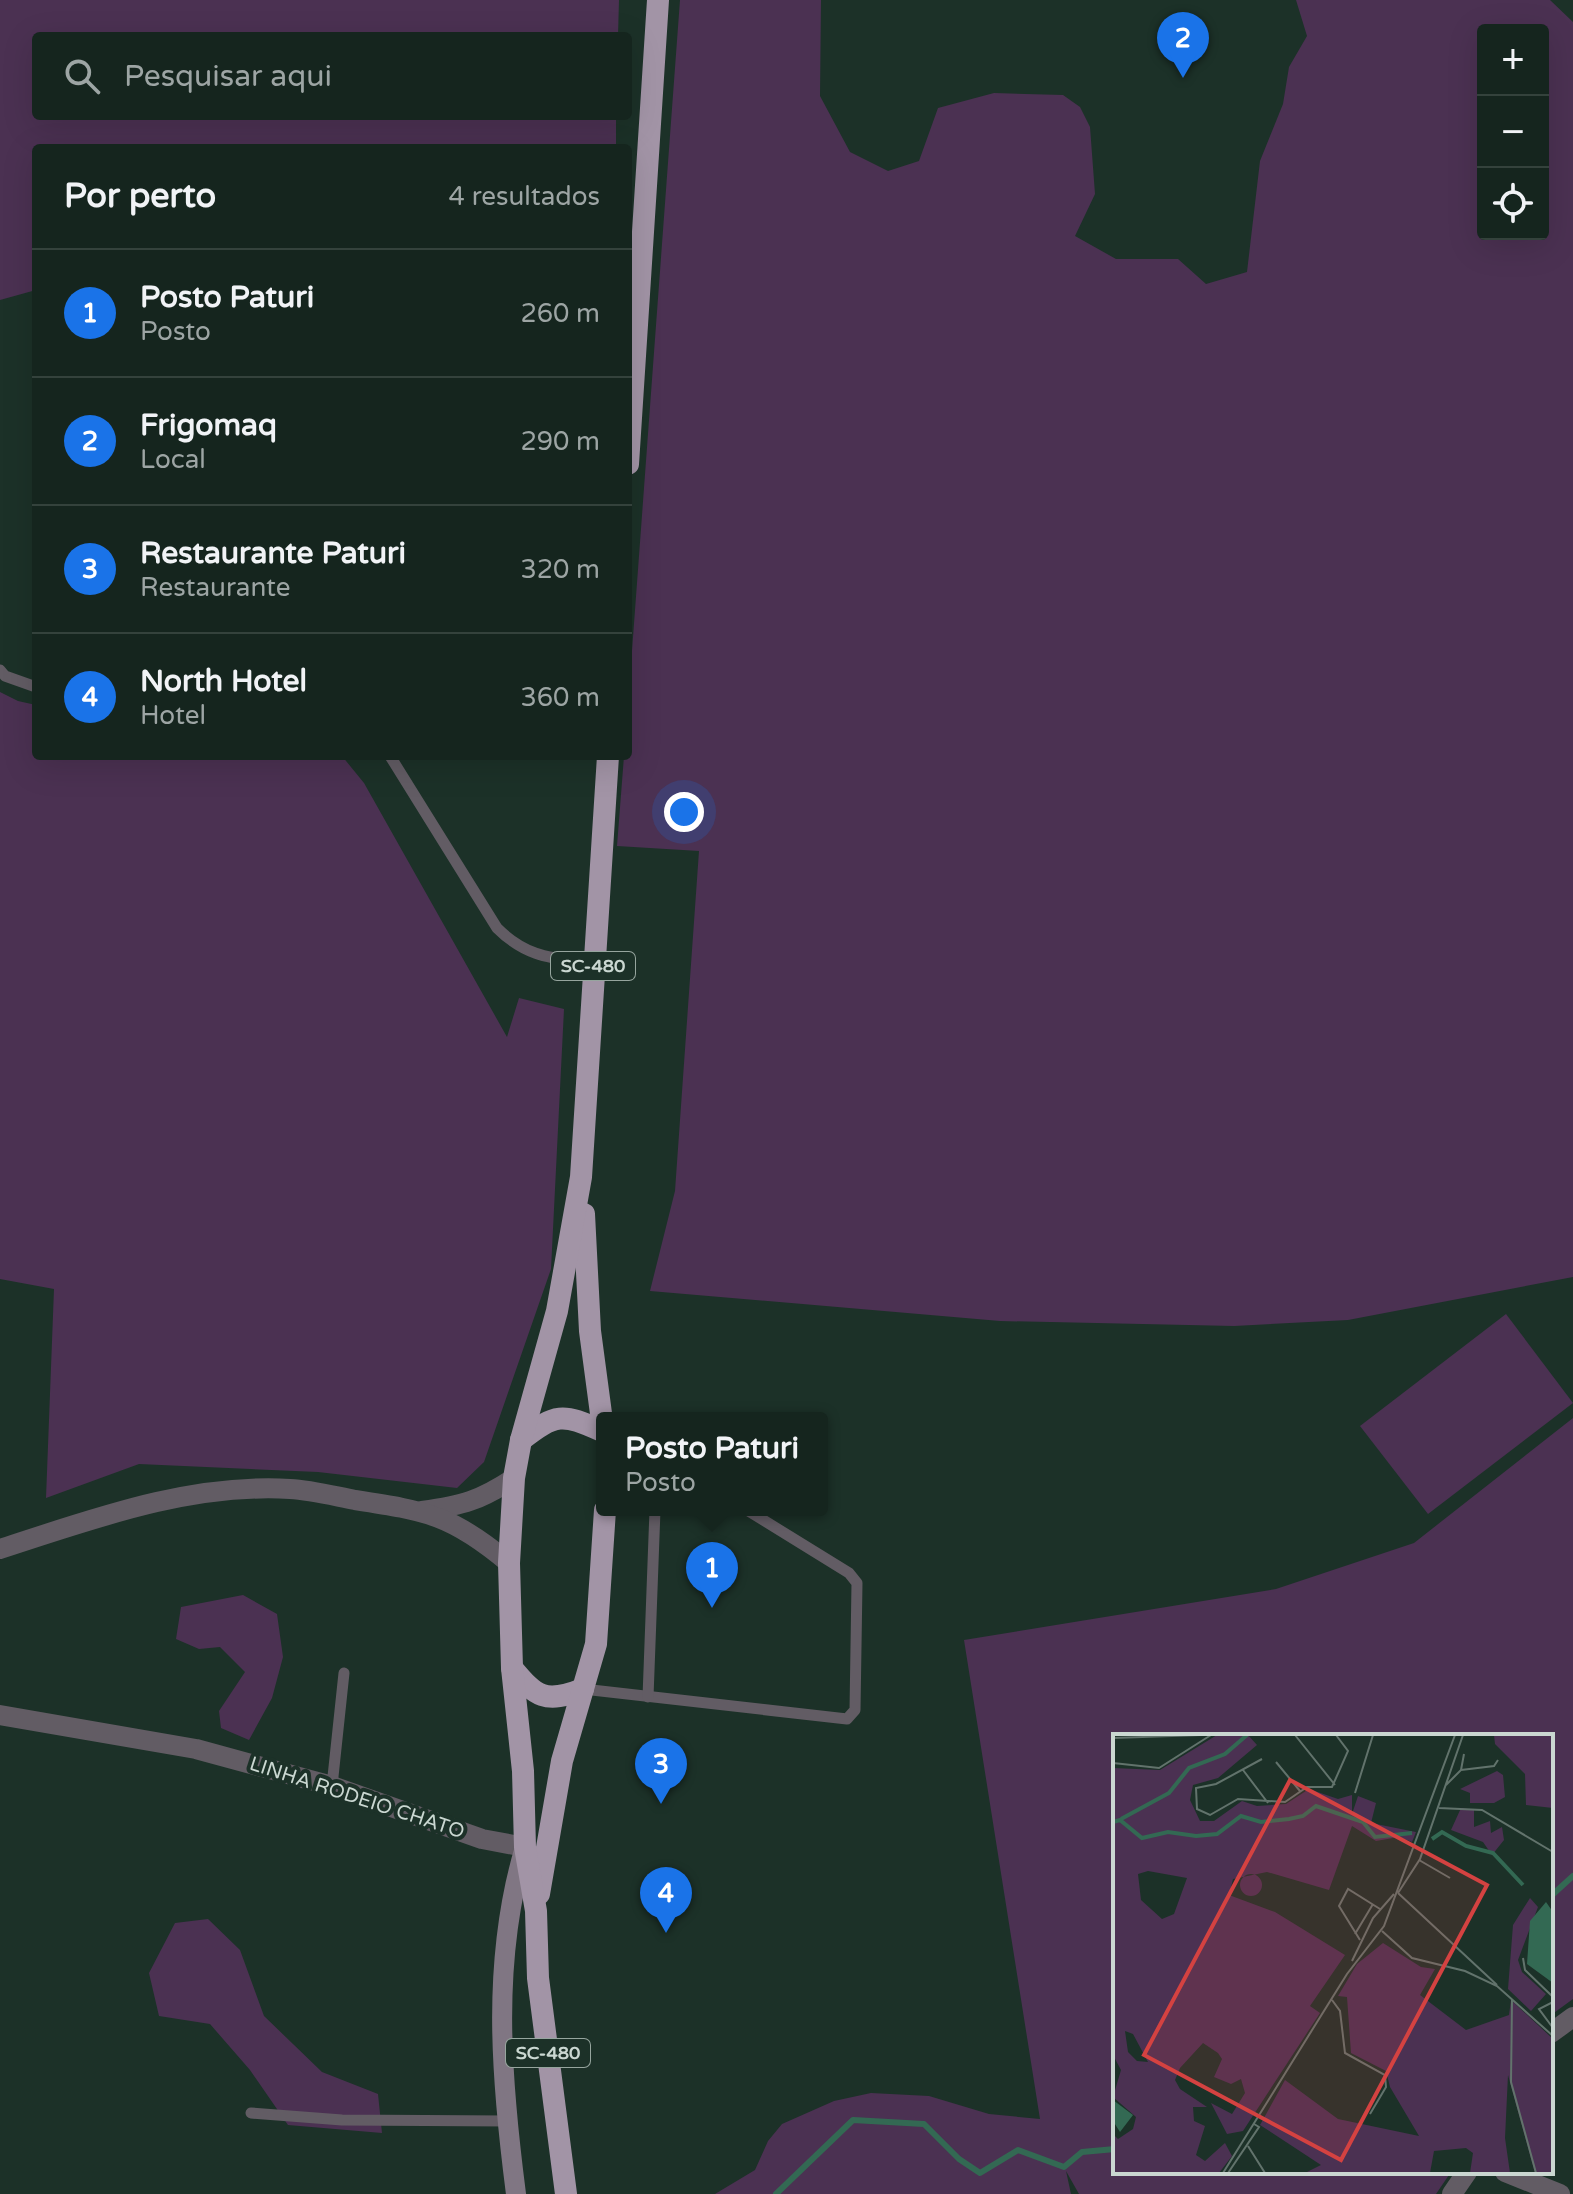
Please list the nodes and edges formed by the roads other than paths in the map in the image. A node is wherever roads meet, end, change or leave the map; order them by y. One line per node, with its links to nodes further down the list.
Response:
1 (658, 0): 2 (highway)
2 (632, 402)
3 (0, 670): 4 (lane)
4 (32, 686)
5 (392, 760): 7 (lane)
6 (608, 760): 7 (highway, SC-480)
7 (593, 964): 8 (highway, SC-480)
8 (581, 1177): 9 (highway, SC-480); 11 (highway, SC-480)
9 (601, 1412)
10 (596, 1429): 11 (highway)
11 (521, 1440): 12 (highway, SC-480)
12 (514, 1478): 13 (street); 18 (highway, SC-480)
13 (422, 1511): 17 (street); 18 (street)
14 (605, 1516): 21 (highway, SC-480)
15 (655, 1516): 22 (lane)
16 (757, 1516): 22 (lane)
17 (0, 1549)
18 (509, 1563): 19 (highway, SC-480)
19 (512, 1668): 21 (highway); 25 (highway, SC-480)
20 (344, 1673): 24 (lane)
21 (583, 1689): 22 (lane); 26 (highway, SC-480)
22 (648, 1697)
23 (0, 1715): 24 (street, LINHA RODEIO CHATO)
24 (332, 1786): 25 (street, LINHA RODEIO CHATO)
25 (525, 1847): 26 (highway, SC-480); 30 (main road)
26 (536, 1911): 34 (highway, SC-480)
27 (1573, 2017): 28 (street)
28 (1553, 2032)
29 (251, 2113): 30 (lane)
30 (507, 2121): 33 (main road)
31 (1466, 2174): 35 (street)
32 (1510, 2174): 36 (street)
33 (516, 2194)
34 (566, 2194)
35 (1452, 2194)
36 (1560, 2194)

